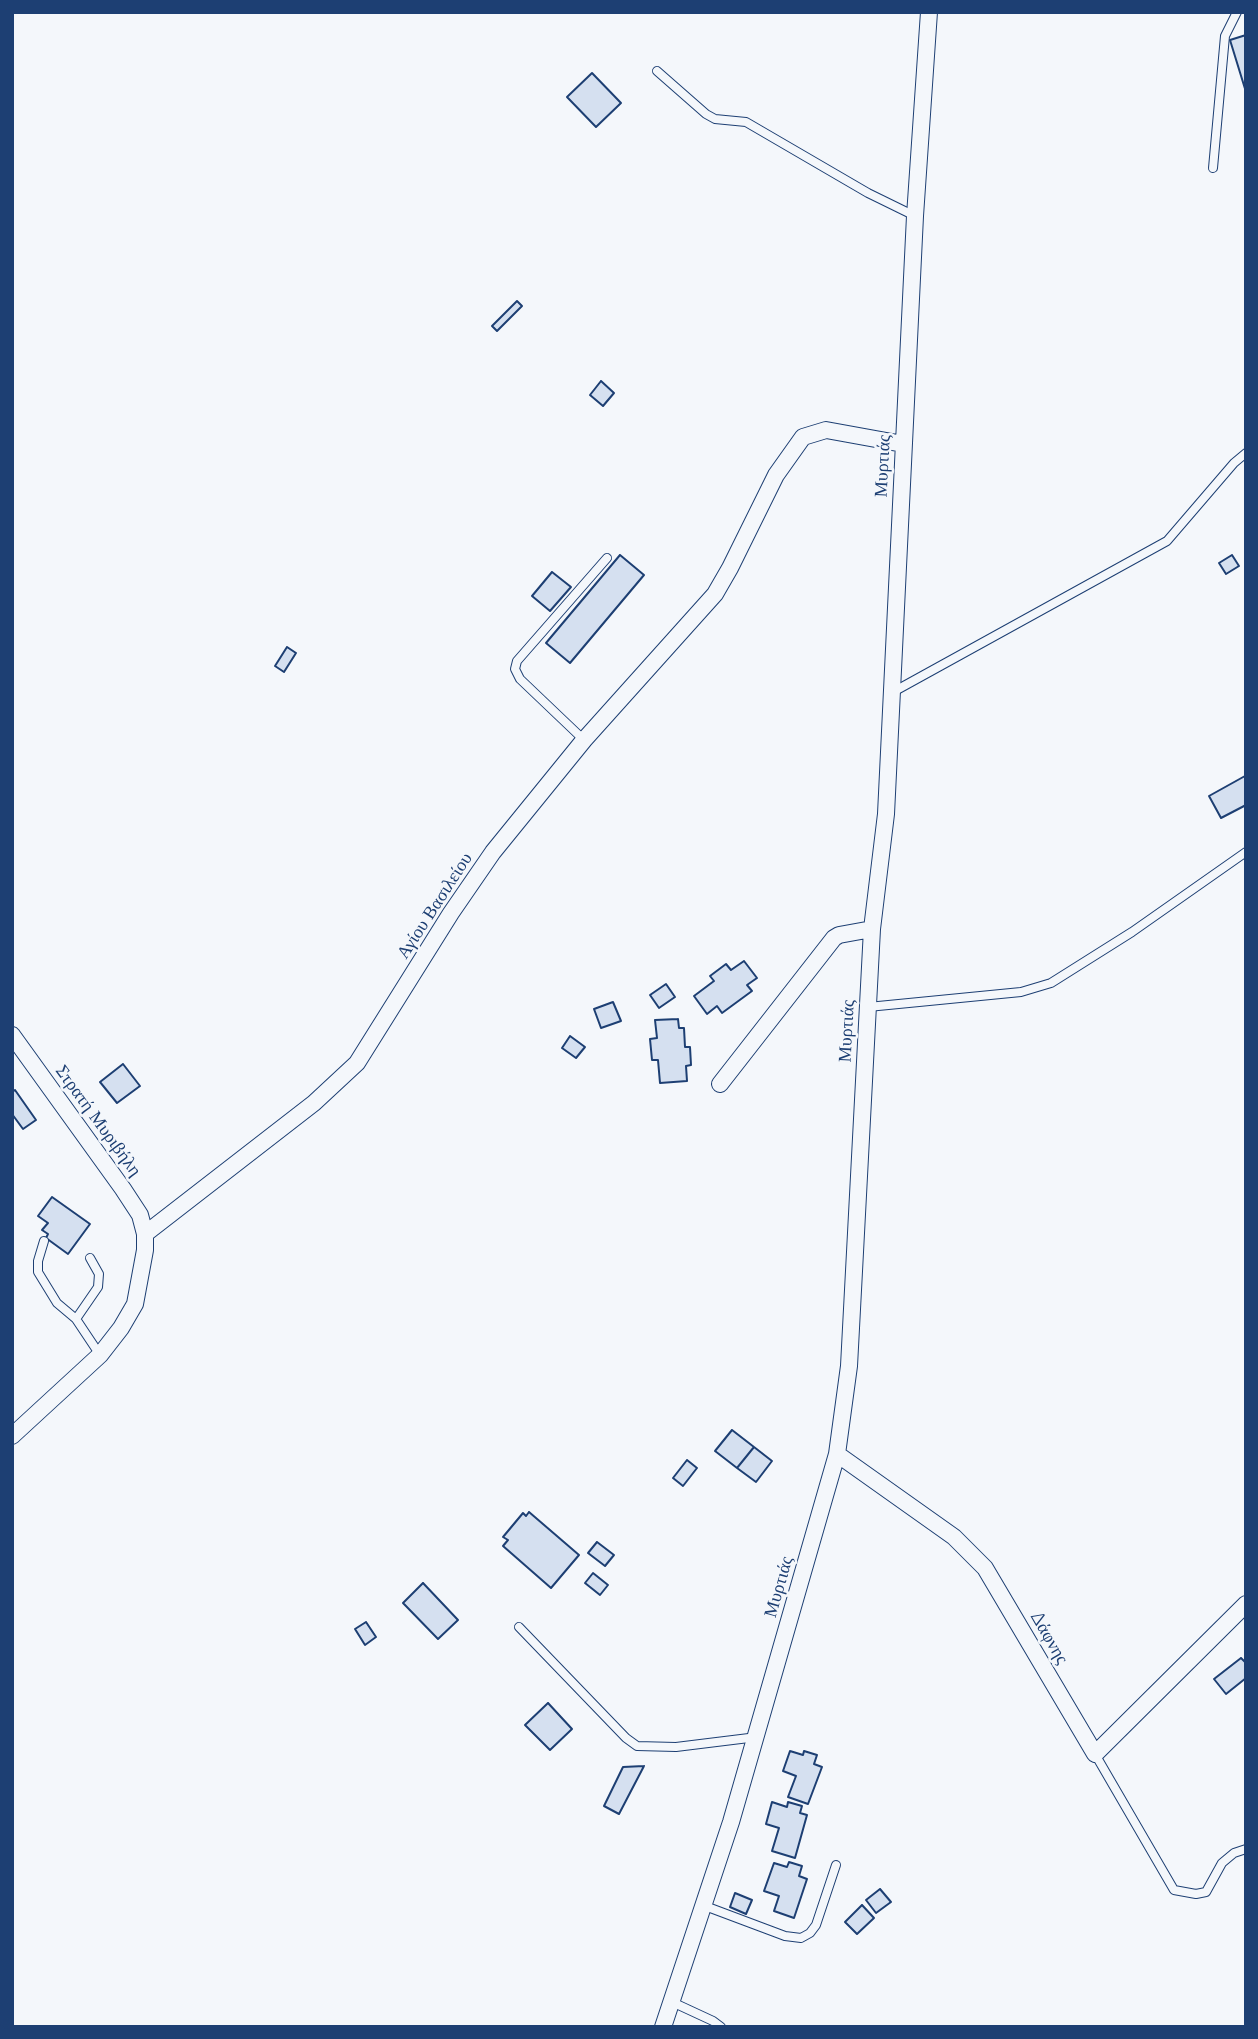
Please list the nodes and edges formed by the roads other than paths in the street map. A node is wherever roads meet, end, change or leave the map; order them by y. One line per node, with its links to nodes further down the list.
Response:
1 (929, 12): 5 (street, Μυρτιάς)
2 (1237, 12): 4 (lane)
3 (657, 71): 5 (lane)
4 (1213, 168)
5 (915, 216): 6 (street, Μυρτιάς)
6 (903, 444): 9 (street, Μυρτιάς); 10 (street, Αγίου Βασιλείου)
7 (1246, 453): 9 (lane)
8 (607, 558): 10 (lane)
9 (892, 692): 12 (street, Μυρτιάς)
10 (584, 740): 16 (street, Αγίου Βασιλείου)
11 (1246, 852): 13 (lane)
12 (872, 929): 13 (street, Μυρτιάς); 15 (street)
13 (868, 1007): 22 (street, Μυρτιάς)
14 (12, 1035): 16 (street, Στρατή Μυριβήλη)
15 (720, 1084)
16 (145, 1234): 20 (street)
17 (44, 1241): 19 (lane)
18 (90, 1258): 19 (lane)
19 (76, 1319): 20 (lane)
20 (100, 1355): 21 (street)
21 (12, 1436)
22 (837, 1454): 25 (street, Μυρτιάς); 26 (street, Δάφνης)
23 (1246, 1604): 26 (street)
24 (519, 1627): 25 (lane)
25 (757, 1737): 29 (street, Μυρτιάς)
26 (1095, 1754): 27 (lane, Δάφνης)
27 (1246, 1849)
28 (836, 1865): 29 (lane)
29 (705, 1906): 30 (street, Μυρτιάς)
30 (672, 2002): 31 (street, Μυρτιάς); 32 (lane)
31 (663, 2027)
32 (721, 2027)

